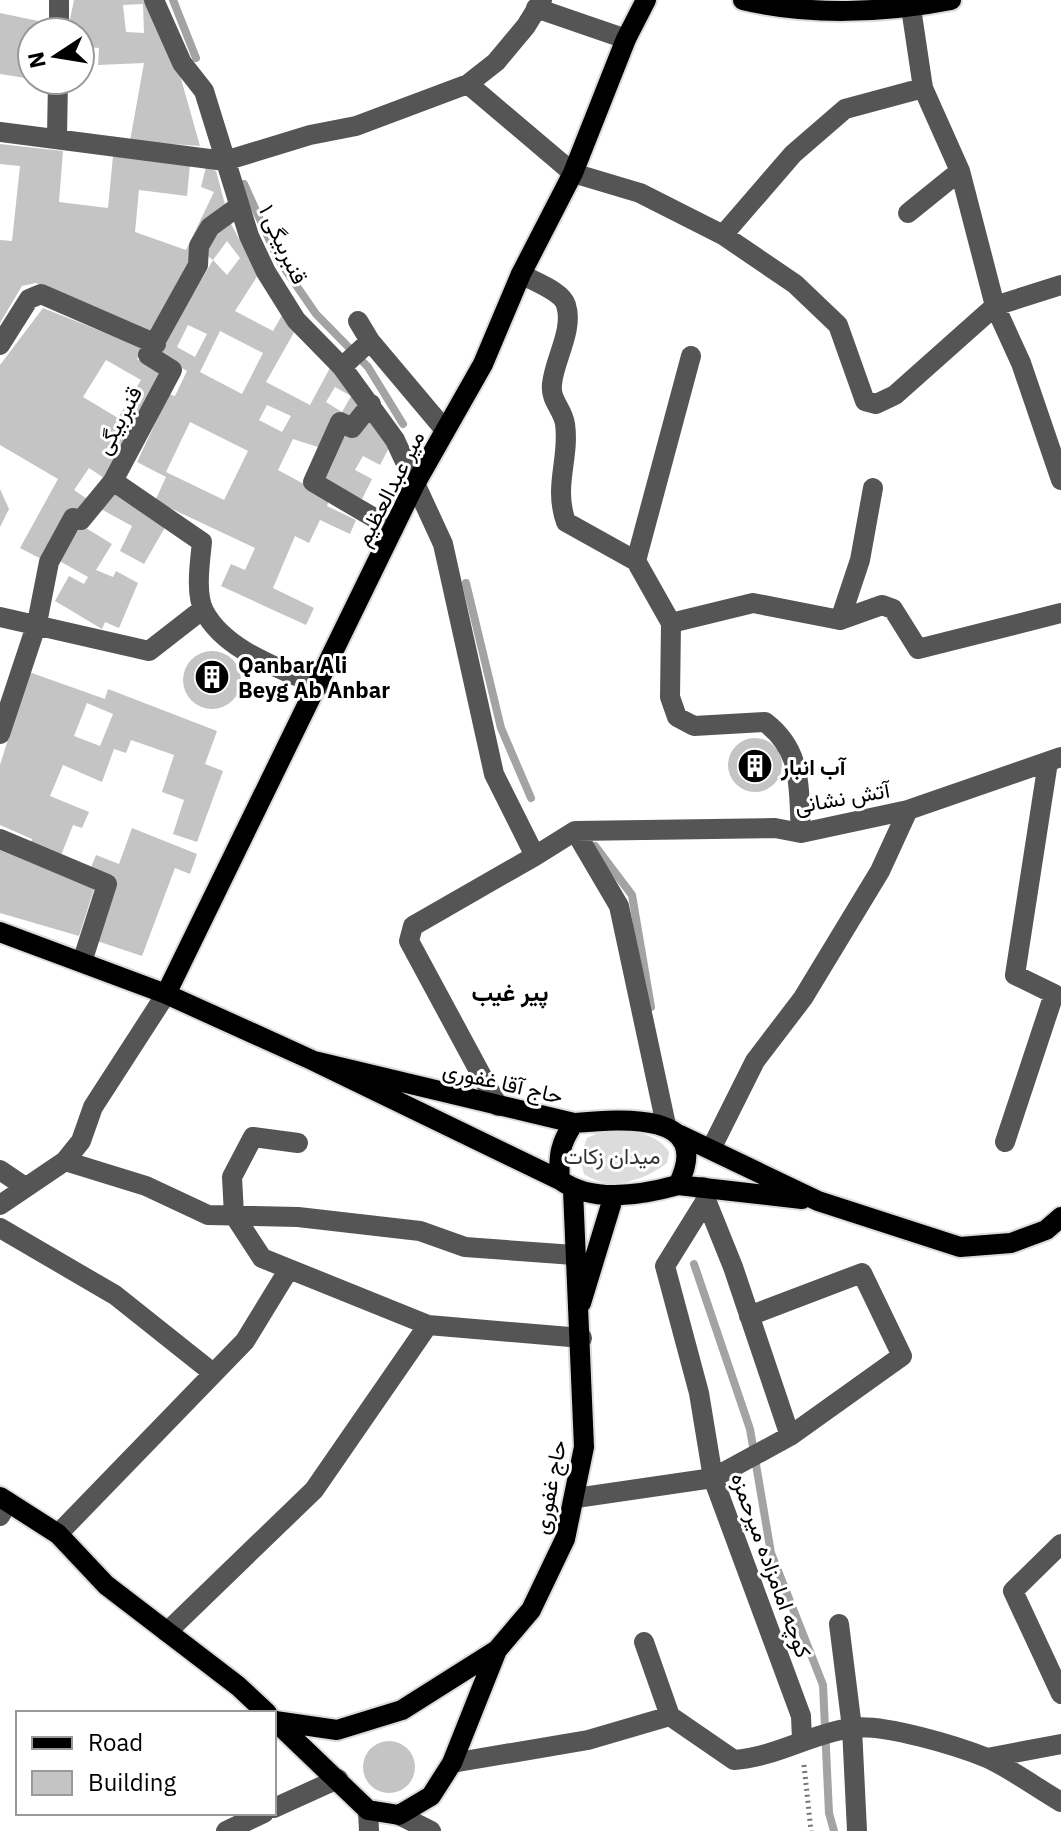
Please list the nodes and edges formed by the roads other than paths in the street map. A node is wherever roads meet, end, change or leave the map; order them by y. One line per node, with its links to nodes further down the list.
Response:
1 (154, 0): 13 (street, قنبربیگی ۱)
2 (646, 0): 7 (main road, میر عبدالعظیم)
3 (743, 0): 6 (main road)
4 (951, 0): 6 (main road)
5 (539, 4): 7 (street); 8 (street)
6 (911, 8): 9 (street)
7 (626, 39): 15 (main road, میر عبدالعظیم)
8 (468, 84): 13 (street); 15 (street)
9 (923, 88): 14 (street); 18 (street)
10 (58, 96): 12 (street)
11 (0, 132): 12 (street)
12 (57, 137): 13 (street)
13 (225, 161): 16 (street, قنبربیگی ۱)
14 (960, 171): 17 (street); 21 (street)
15 (573, 173): 18 (street); 19 (main road, میر عبدالعظیم)
16 (239, 206): 24 (street); 27 (street, قنبربیگی ۱)
17 (908, 213)
18 (723, 235): 21 (street)
19 (521, 274): 29 (main road, میر عبدالعظیم); 35 (street)
20 (1061, 285): 21 (street)
21 (995, 306): 30 (street)
22 (358, 321): 23 (street)
23 (370, 341): 27 (street); 29 (street)
24 (156, 344): 25 (street); 31 (street, قنبربیگی)
25 (0, 345)
26 (691, 356): 35 (street)
27 (342, 367): 28 (street, قنبربیگی ۱)
28 (371, 404): 32 (street, قنبربیگی ۱); 34 (street)
29 (445, 430): 32 (main road, میر عبدالعظیم)
30 (1061, 480)
31 (113, 481): 36 (street, قنبربیگی); 40 (street)
32 (415, 484): 34 (main road, میر عبدالعظیم); 49 (street, قنبربیگی ۱)
33 (873, 488): 39 (street)
34 (393, 529): 42 (main road, میر عبدالعظیم)
35 (636, 561): 41 (street)
36 (203, 609): 40 (street); 42 (street)
37 (1061, 613): 39 (street)
38 (0, 617): 40 (street)
39 (840, 620): 41 (street)
40 (37, 623): 43 (street)
41 (671, 623): 47 (street)
42 (319, 686): 52 (main road, میر عبدالعظیم)
43 (0, 734)
44 (1054, 760): 45 (street, آتش نشانی); 57 (street)
45 (908, 810): 47 (street, آتش نشانی); 59 (street)
46 (575, 831): 47 (street, آتش نشانی); 49 (street); 56 (street)
47 (801, 833)
48 (0, 839): 51 (street)
49 (535, 856): 54 (street)
50 (0, 932): 51 (main road, حاج آقا غفوری)
51 (82, 962): 52 (main road, حاج آقا غفوری)
52 (166, 994): 53 (main road, حاج آقا غفوری); 60 (street)
53 (314, 1061): 54 (main road, حاج آقا غفوری); 63 (main road, حاج آقا غفوری)
54 (498, 1106): 55 (main road, حاج آقا غفوری)
55 (574, 1123): 56 (main road, حاج آقا غفوری); 63 (main road, حاج غفوری)
56 (673, 1130): 59 (main road, حاج آقا غفوری); 62 (main road)
57 (1005, 1142)
58 (298, 1143): 69 (street)
59 (712, 1147): 67 (main road, حاج آقا غفوری)
60 (65, 1161): 64 (street); 69 (street)
61 (0, 1170): 64 (street)
62 (682, 1176): 65 (main road, حاج آقا غفوری); 66 (main road)
63 (567, 1185): 66 (main road); 72 (main road, حاج غفوری)
64 (25, 1187): 68 (street)
65 (704, 1194): 67 (main road, حاج آقا غفوری); 75 (street); 80 (street, کوچه امامزاده میرحمزه)
66 (614, 1195): 74 (main road, حاج غفوری)
67 (818, 1201): 70 (main road, حاج آقا غفوری)
68 (0, 1205)
69 (234, 1215): 72 (street); 73 (street)
70 (1061, 1217)
71 (0, 1228): 78 (street)
72 (574, 1255): 74 (main road, حاج غفوری)
73 (289, 1269): 76 (street); 78 (street)
74 (578, 1314): 77 (main road, حاج غفوری)
75 (749, 1316): 79 (street); 79 (street)
76 (428, 1325): 77 (street); 86 (street)
77 (582, 1338): 81 (main road, حاج غفوری)
78 (213, 1373): 83 (street)
79 (790, 1436): 80 (street)
80 (713, 1478): 81 (street); 95 (street, کوچه امامزاده میرحمزه)
81 (576, 1498): 88 (main road, حاج غفوری)
82 (3, 1505): 83 (main road)
83 (58, 1534): 86 (main road)
84 (1061, 1544): 89 (street)
85 (839, 1624): 94 (street)
86 (167, 1632): 90 (main road)
87 (644, 1642): 91 (street)
88 (497, 1650): 92 (main road, حاج غفوری); 98 (main road, حاج غفوری)
89 (1061, 1694)
90 (265, 1711)
91 (670, 1716): 95 (street); 98 (street)
92 (276, 1720)
93 (276, 1722): 99 (main road, حاج غفوری)
94 (852, 1728): 95 (street); 97 (street); 108 (street)
95 (802, 1740)
96 (1061, 1744): 97 (street)
97 (987, 1758): 100 (street)
98 (452, 1763): 104 (main road, حاج غفوری)
99 (338, 1779): 101 (street); 102 (main road, حاج غفوری)
100 (1061, 1802)
101 (276, 1807)
102 (368, 1810): 104 (main road); 106 (street)
103 (260, 1815): 105 (street)
104 (399, 1815): 107 (street)
105 (226, 1831)
106 (369, 1831)
107 (431, 1831)
108 (857, 1831)

